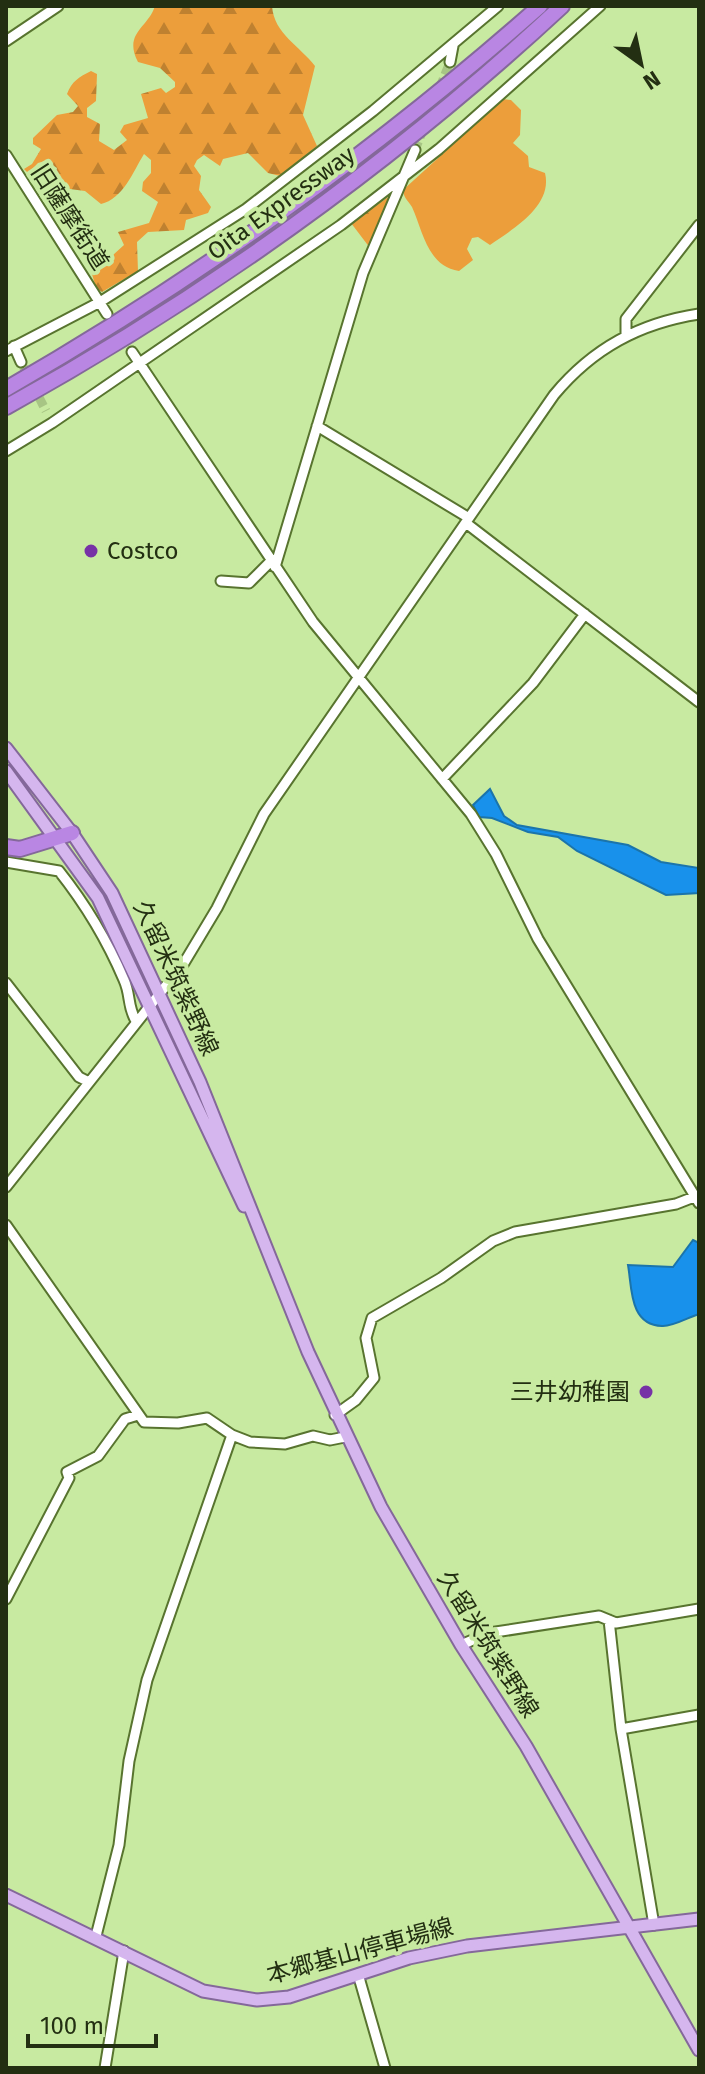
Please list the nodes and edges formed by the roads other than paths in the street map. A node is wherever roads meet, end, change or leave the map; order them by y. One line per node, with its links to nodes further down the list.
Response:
1 (58, 6): 6 (street)
2 (498, 6): 7 (street)
3 (540, 6): 22 (highway, Oita Expressway)
4 (562, 6): 17 (highway, Oita Expressway)
5 (600, 6): 11 (street)
6 (6, 41)
7 (453, 46): 8 (street); 13 (street)
8 (450, 62)
9 (415, 150): 11 (street)
10 (7, 158): 13 (street, 旧薩摩街道)
11 (407, 173): 20 (street); 27 (street)
12 (699, 225): 16 (street)
13 (100, 302): 14 (street, 旧薩摩街道); 18 (street)
14 (107, 314)
15 (699, 314): 16 (street)
16 (626, 335): 29 (street)
17 (116, 342): 23 (highway, Oita Expressway); 25 (highway)
18 (10, 349): 21 (street)
19 (132, 352): 20 (street)
20 (139, 361): 26 (street); 30 (street)
21 (21, 362)
22 (6, 389)
23 (6, 407)
24 (46, 411): 26 (street)
25 (6, 417)
26 (52, 423): 28 (street)
27 (317, 426): 29 (street); 30 (street)
28 (6, 451)
29 (468, 520): 32 (street); 33 (street)
30 (272, 564): 31 (street); 33 (street)
31 (221, 581)
32 (585, 614): 34 (street); 37 (street)
33 (359, 677): 37 (street); 43 (street)
34 (699, 702)
35 (6, 748): 38 (main road, 久留米筑紫野線)
36 (6, 771): 39 (main road, 久留米筑紫野線)
37 (442, 779): 48 (street)
38 (72, 833): 39 (highway); 43 (main road, 久留米筑紫野線)
39 (55, 836): 40 (highway); 44 (main road, 久留米筑紫野線)
40 (6, 847)
41 (6, 862): 45 (street)
42 (6, 983): 46 (street)
43 (160, 993): 44 (street); 50 (main road, 久留米筑紫野線)
44 (150, 1003): 45 (street); 50 (main road, 久留米筑紫野線)
45 (136, 1021): 46 (street)
46 (89, 1082): 47 (street)
47 (6, 1187)
48 (698, 1199): 52 (street)
49 (6, 1225): 51 (street)
50 (268, 1248): 52 (main road, 久留米筑紫野線)
51 (138, 1415): 53 (street); 55 (street)
52 (335, 1415): 54 (main road, 久留米筑紫野線)
53 (232, 1435): 54 (street); 65 (street)
54 (345, 1437): 58 (main road, 久留米筑紫野線)
55 (6, 1599)
56 (699, 1609): 57 (street)
57 (609, 1620): 58 (street); 60 (street)
58 (461, 1645): 64 (main road, 久留米筑紫野線)
59 (699, 1715): 60 (street)
60 (621, 1729): 63 (street)
61 (6, 1895): 65 (main road, 本郷基山停車場線)
62 (699, 1919): 63 (main road, 本郷基山停車場線)
63 (654, 1925): 64 (main road, 本郷基山停車場線)
64 (630, 1927): 67 (main road, 本郷基山停車場線); 68 (main road, 久留米筑紫野線)
65 (96, 1936): 66 (main road, 本郷基山停車場線)
66 (124, 1951): 67 (main road, 本郷基山停車場線); 69 (street)
67 (358, 1974): 70 (street)
68 (699, 2050)
69 (105, 2068)
70 (385, 2068)

